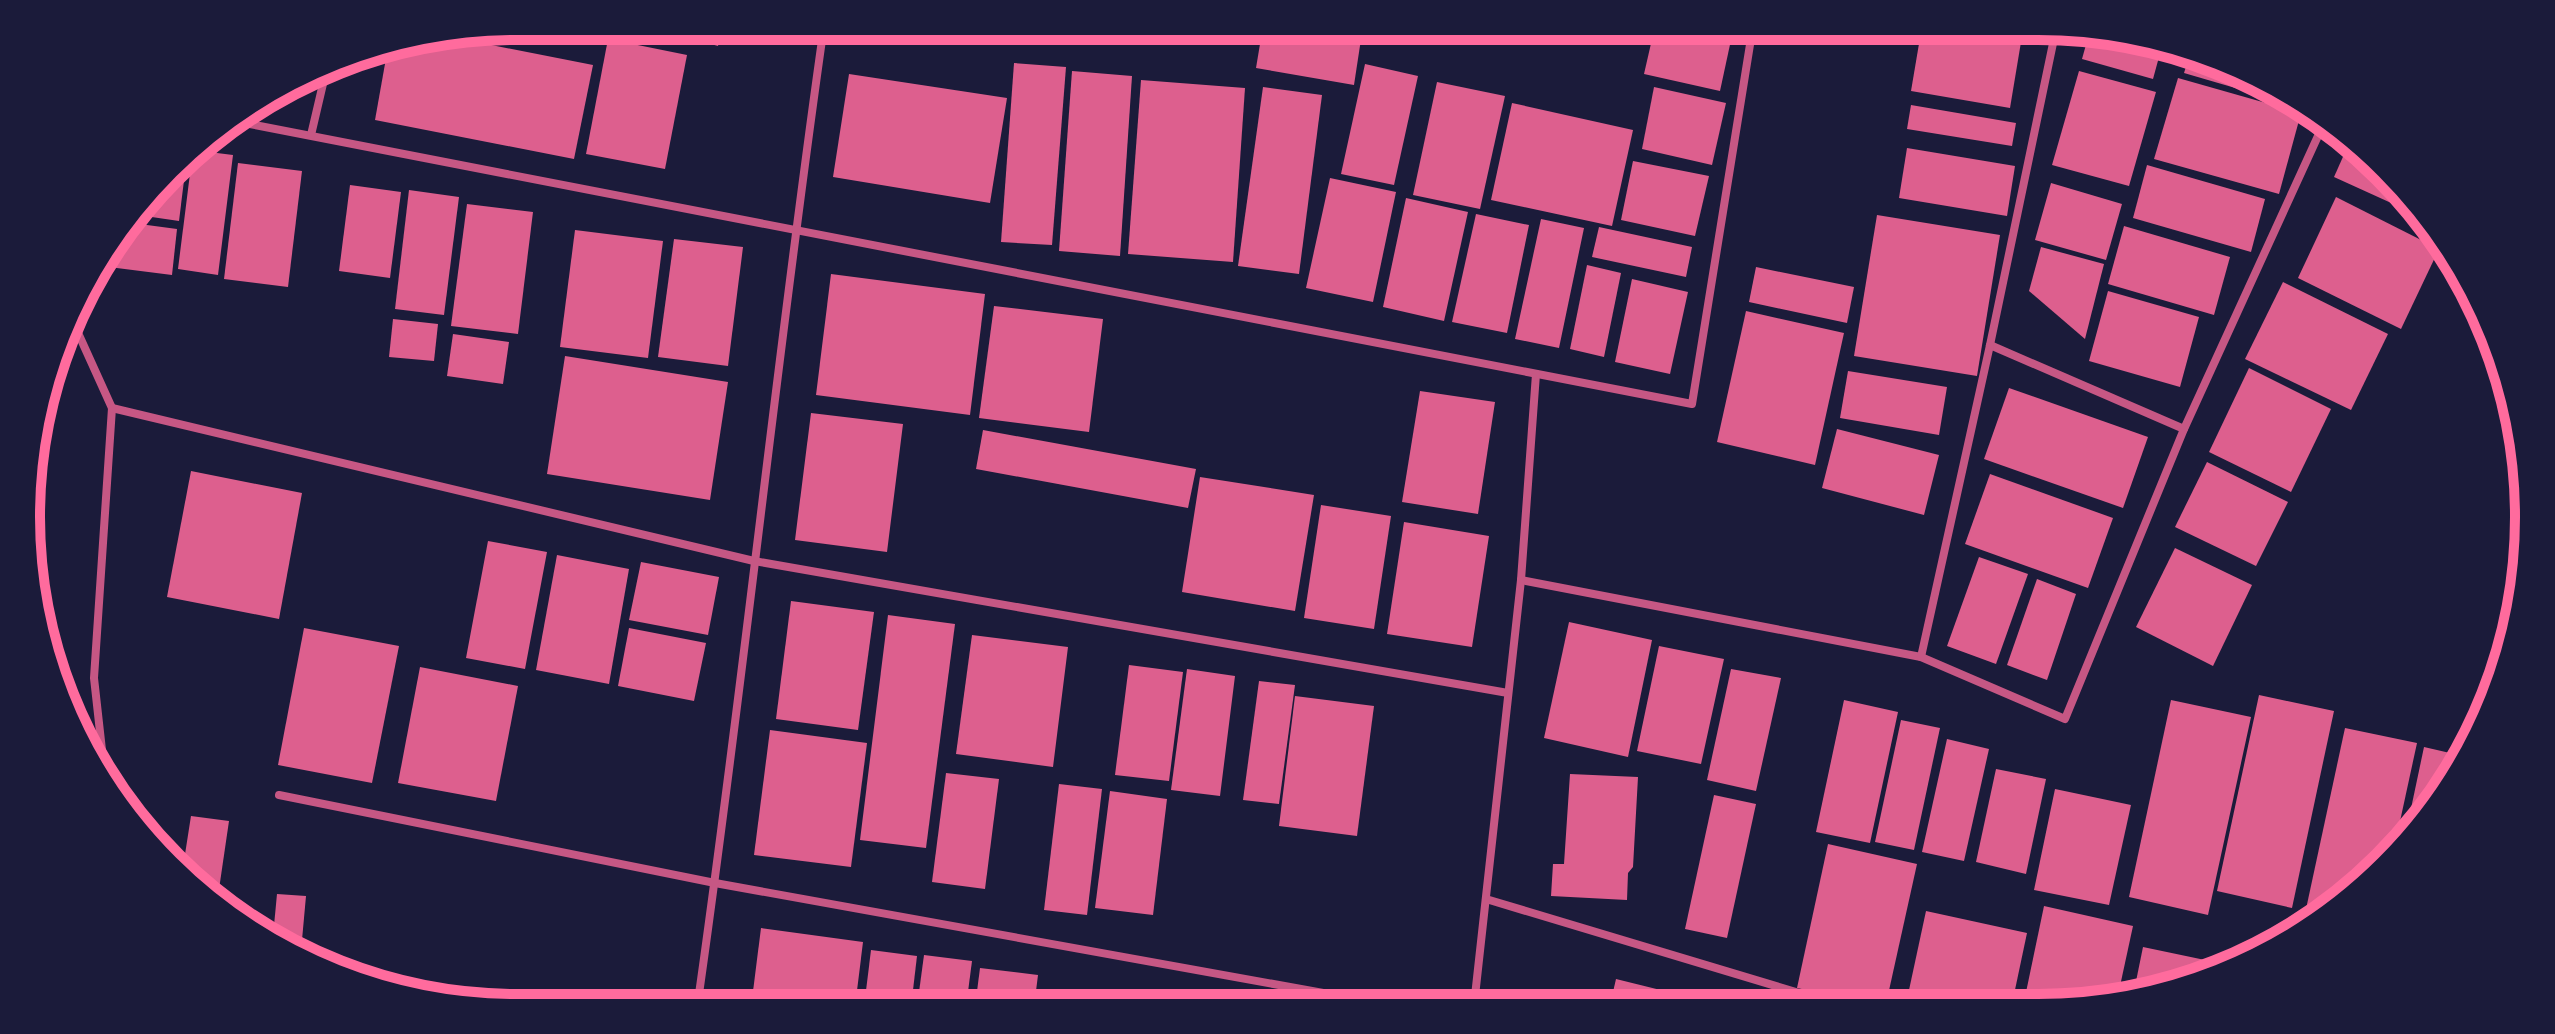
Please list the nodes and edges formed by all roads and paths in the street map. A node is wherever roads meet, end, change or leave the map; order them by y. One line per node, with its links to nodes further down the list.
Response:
1 (822, 40): 8 (street)
2 (1751, 40): 11 (street)
3 (2054, 41): 10 (street)
4 (324, 81): 7 (street)
5 (247, 124): 7 (street)
6 (2320, 133): 13 (street)
7 (311, 135): 8 (street)
8 (794, 229): 11 (street); 14 (street)
9 (77, 331): 12 (street)
10 (1990, 345): 13 (street); 16 (street)
11 (1536, 374): 15 (street)
12 (112, 408): 14 (street); 18 (street)
13 (2184, 429): 16 (street)
14 (754, 561): 17 (street); 20 (street)
15 (1521, 580): 16 (street); 17 (street)
16 (1921, 657)
17 (1508, 693): 21 (street)
18 (102, 753)
19 (279, 795): 20 (street)
20 (715, 883): 22 (street); 23 (street)
21 (1486, 899): 24 (street); 25 (street)
22 (699, 994)
23 (1329, 994)
24 (1475, 994)
25 (1803, 994)

